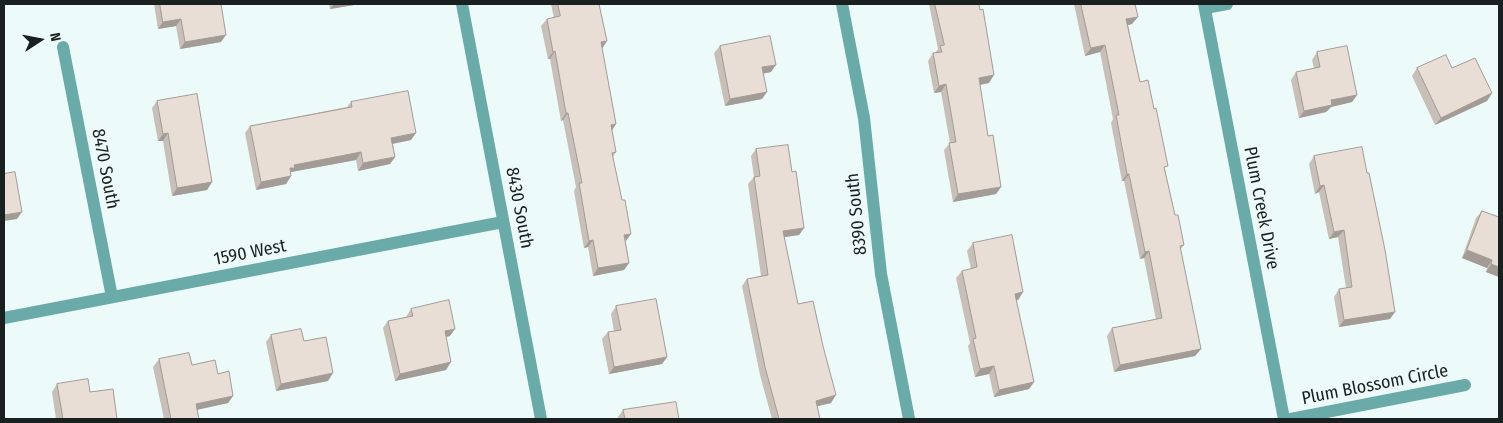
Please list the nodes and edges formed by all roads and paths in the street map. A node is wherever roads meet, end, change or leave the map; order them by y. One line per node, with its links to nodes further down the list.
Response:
1 (462, 4): 6 (street, 8430 South)
2 (842, 4): 11 (street, 8390 South)
3 (1227, 4): 4 (street)
4 (1204, 6): 12 (street, Plum Creek Drive)
5 (63, 47): 7 (street, 8470 South)
6 (504, 222): 7 (street, 1590 West); 10 (street, 8430 South)
7 (112, 297): 8 (street, 1590 West)
8 (4, 318)
9 (1465, 385): 13 (street, Plum Blossom Circle)
10 (541, 419)
11 (909, 419)
12 (1284, 419)
13 (1291, 419)

